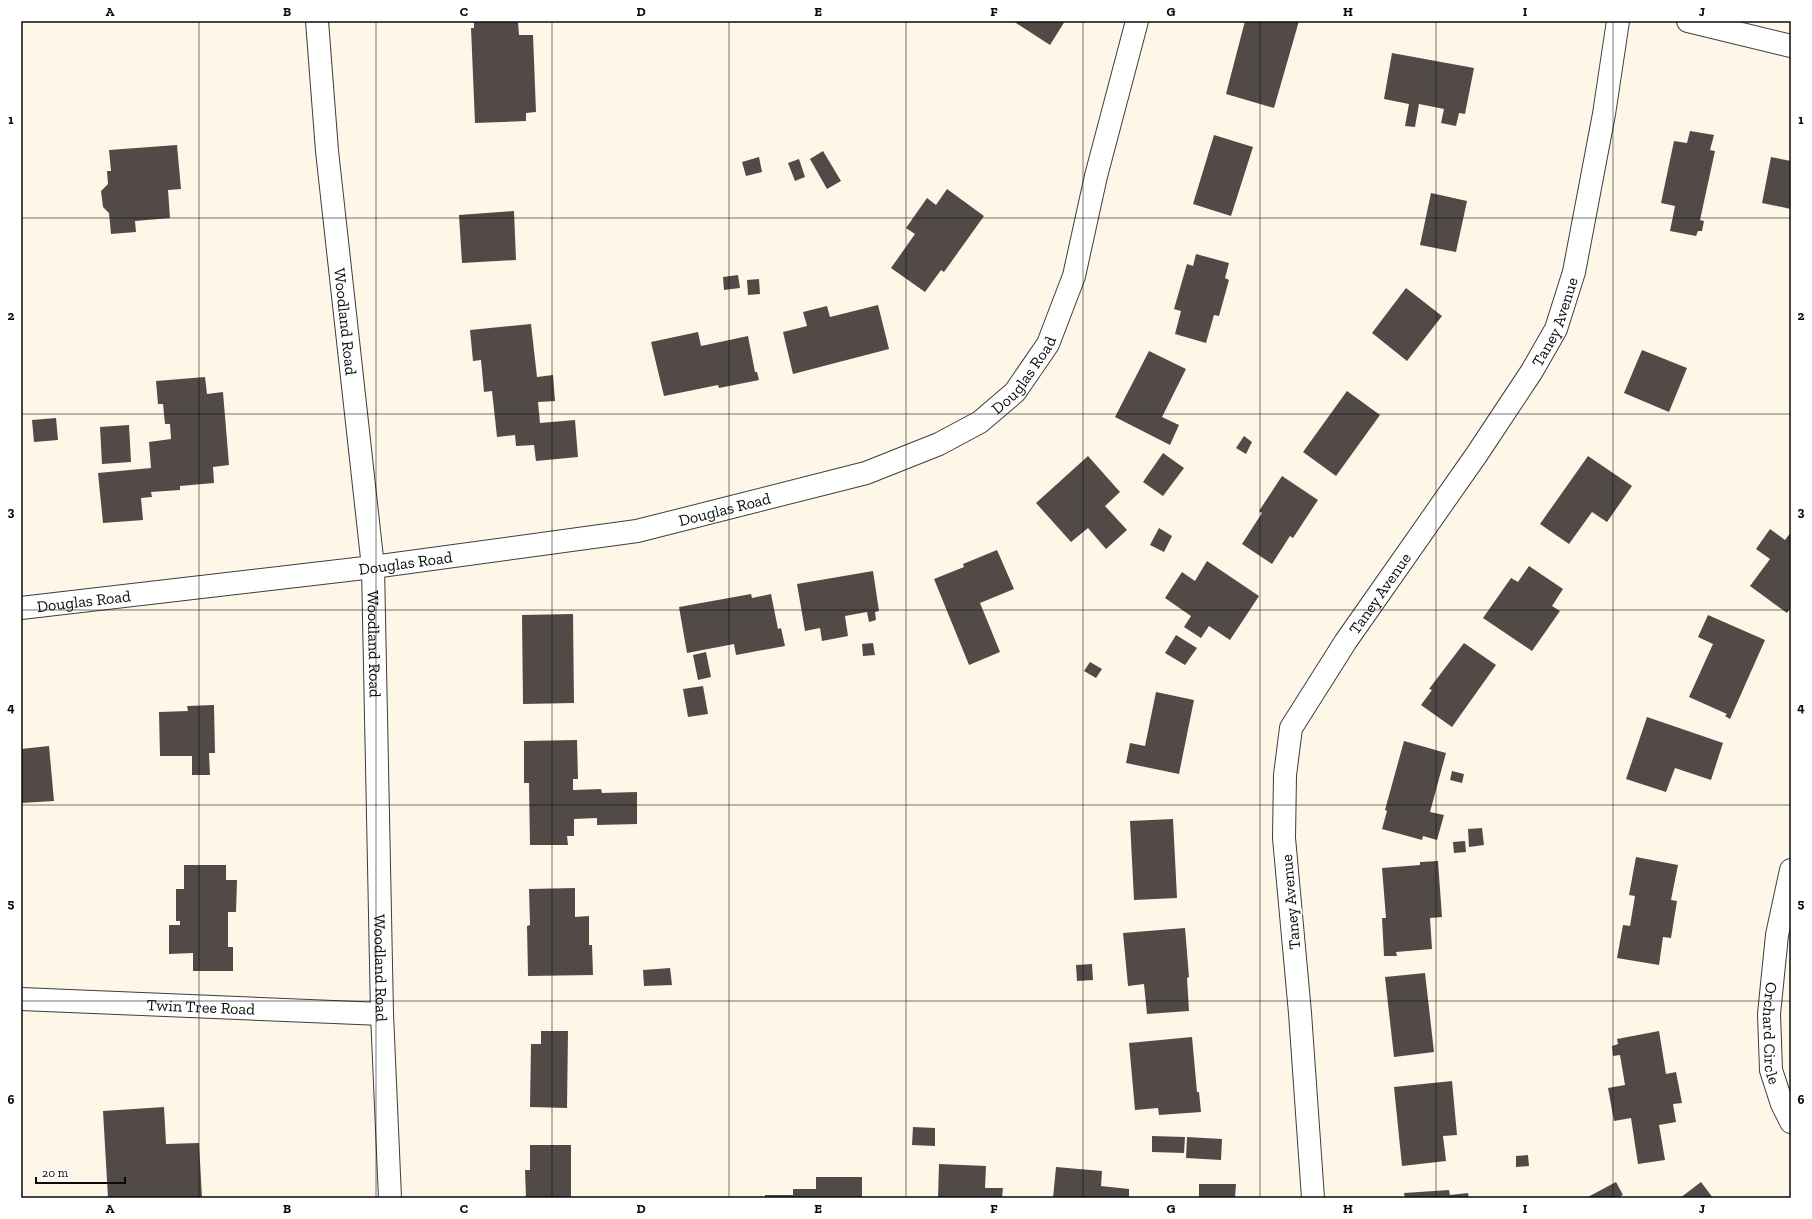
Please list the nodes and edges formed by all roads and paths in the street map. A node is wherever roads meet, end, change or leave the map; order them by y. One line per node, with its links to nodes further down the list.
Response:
1 (316, 21): 6 (street, Woodland Road)
2 (1137, 21): 6 (street, Douglas Road)
3 (1618, 21): 13 (street, Taney Avenue)
4 (1688, 21): 5 (street)
5 (1791, 46)
6 (373, 567): 7 (street, Douglas Road); 10 (street, Woodland Road)
7 (21, 608)
8 (1791, 870): 11 (street, Orchard Circle)
9 (21, 999): 10 (street, Twin Tree Road)
10 (382, 1014): 12 (street, Woodland Road)
11 (1791, 1122)
12 (390, 1198)
13 (1313, 1198)

